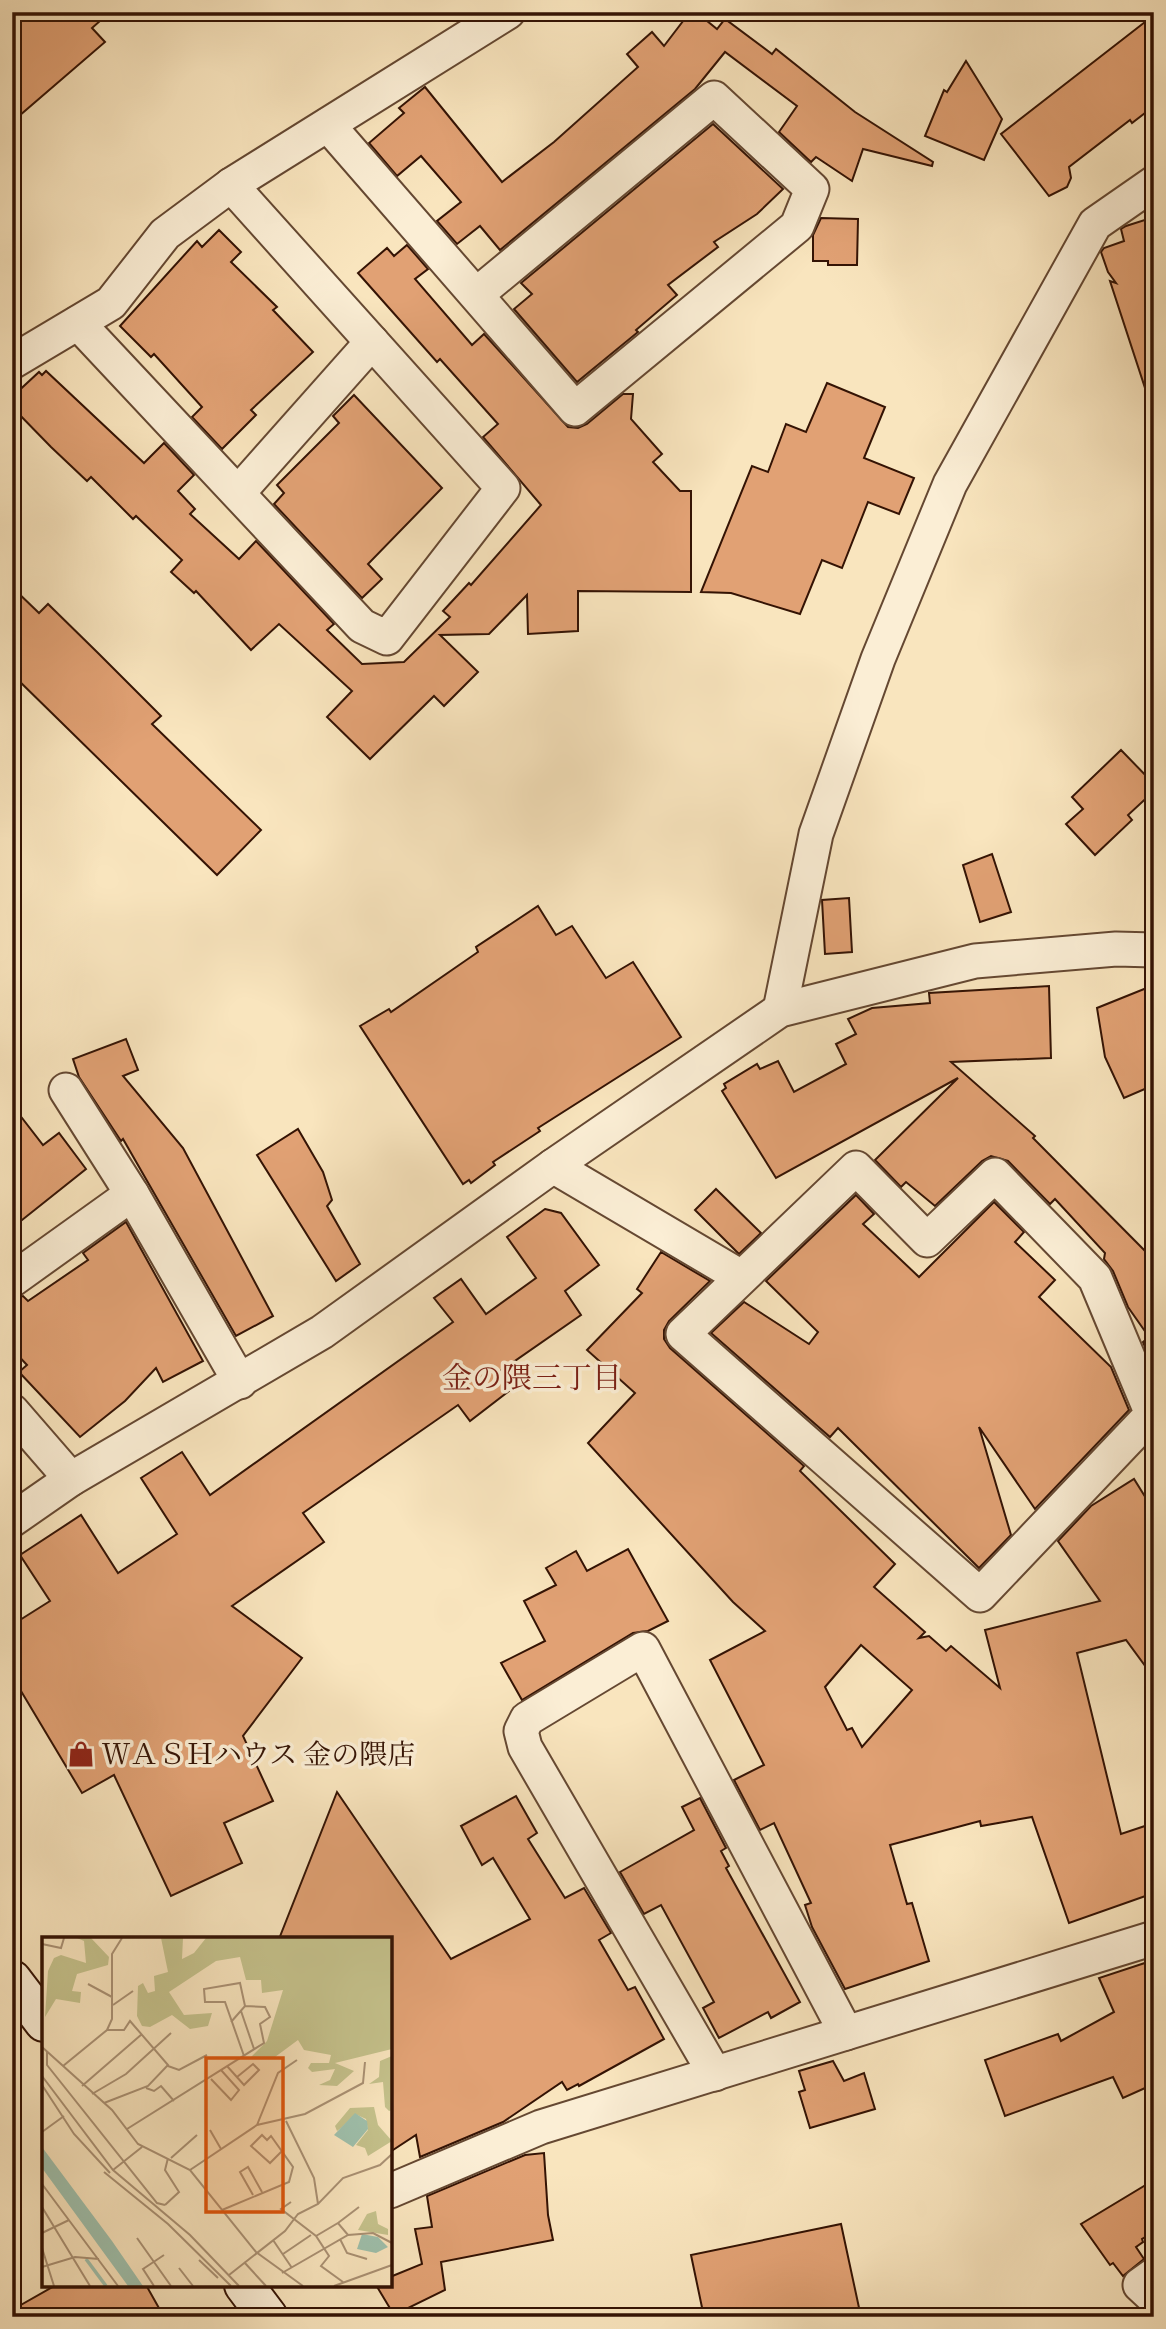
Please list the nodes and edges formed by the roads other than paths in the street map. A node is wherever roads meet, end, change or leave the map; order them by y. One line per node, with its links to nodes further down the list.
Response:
1 (508, 12): 2 (street)
2 (328, 124): 4 (street); 5 (street)
3 (1154, 183): 11 (street)
4 (231, 185): 6 (street); 7 (street)
5 (476, 295): 5 (street)
6 (78, 323): 8 (street); 9 (street)
7 (372, 342): 9 (street); 9 (street)
8 (12, 362)
9 (238, 493)
10 (1154, 950): 11 (street)
11 (780, 1010): 13 (street)
12 (66, 1090): 14 (street)
13 (553, 1166): 15 (street); 17 (street)
14 (132, 1194): 16 (street); 17 (street)
15 (741, 1277): 19 (street); 19 (street)
16 (12, 1280)
17 (240, 1382): 20 (street)
18 (12, 1411): 20 (street)
19 (1152, 1417)
20 (71, 1479): 21 (street)
21 (12, 1520)
22 (1154, 1938): 25 (street)
23 (12, 1980): 24 (main road)
24 (42, 2019)
25 (846, 2033): 26 (street); 26 (street)
26 (715, 2074): 27 (street)
27 (392, 2189)
28 (1154, 2275): 29 (street)
29 (1154, 2298)

